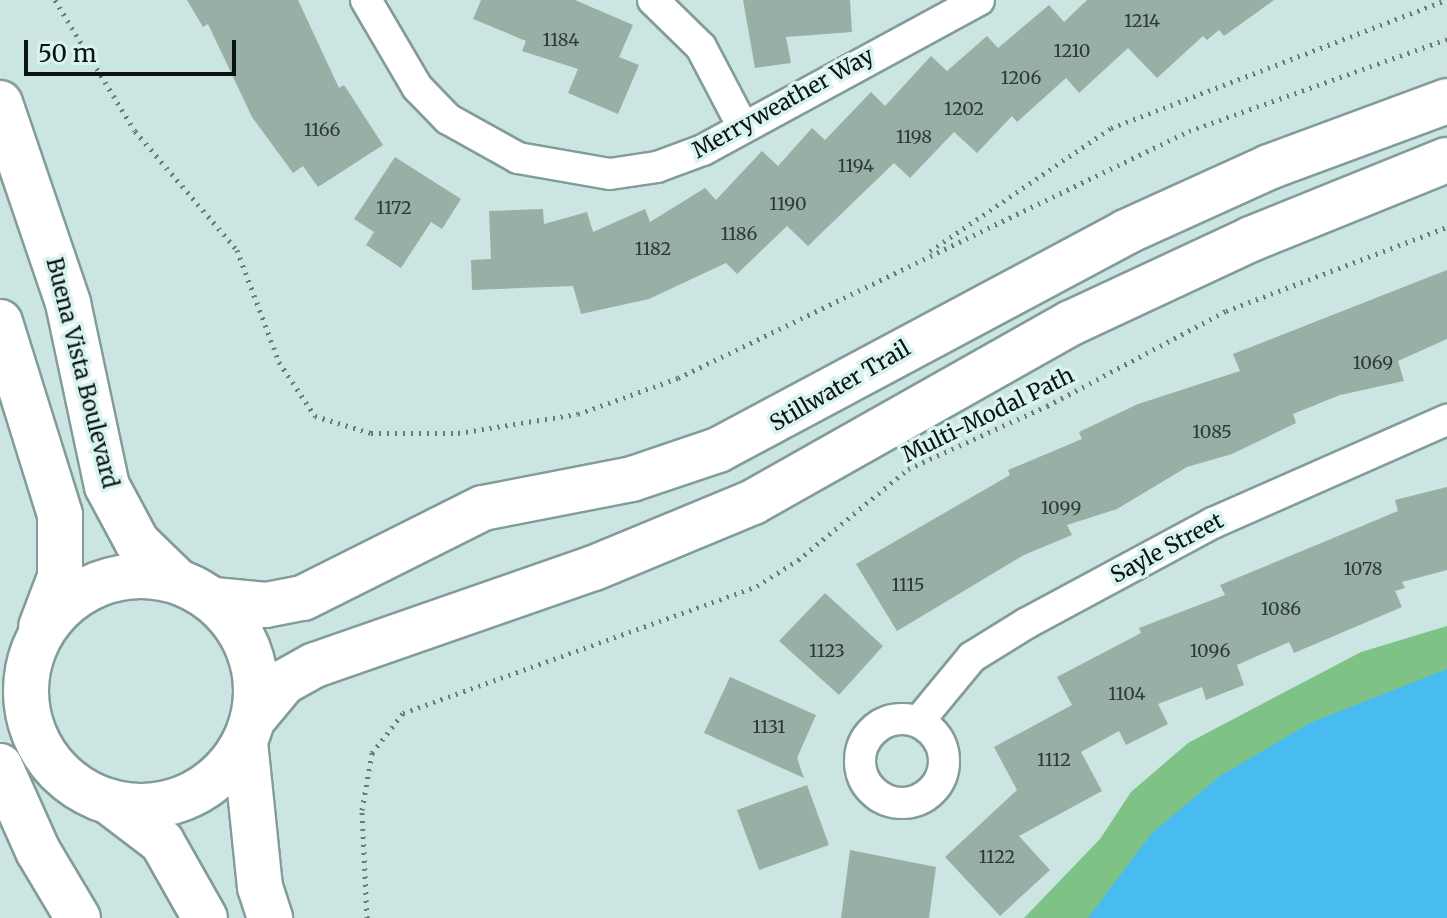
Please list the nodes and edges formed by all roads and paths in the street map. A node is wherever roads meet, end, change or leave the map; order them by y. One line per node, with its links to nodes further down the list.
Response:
1 (55, 0): 12 (path)
2 (366, 0): 9 (street, Merryweather Way)
3 (653, 0): 9 (street)
4 (979, 0): 9 (street, Merryweather Way)
5 (1447, 0): 12 (path)
6 (1447, 39): 12 (path)
7 (1447, 101): 15 (main road, Stillwater Trail)
8 (0, 103): 15 (main road, Buena Vista Boulevard)
9 (743, 127)
10 (1447, 160): 18 (main road)
11 (1447, 227): 24 (path, Multi-Modal Path)
12 (916, 261)
13 (0, 322): 16 (main road)
14 (1447, 420): 17 (street, Sayle Street)
15 (196, 591): 16 (main road); 18 (main road, Buena Vista Boulevard)
16 (34, 644): 20 (main road)
17 (919, 721)
18 (249, 730): 20 (main road); 23 (main road, Buena Vista Boulevard)
19 (0, 766): 21 (main road)
20 (106, 800): 22 (main road)
21 (78, 918)
22 (205, 918)
23 (270, 918)
24 (367, 918)

